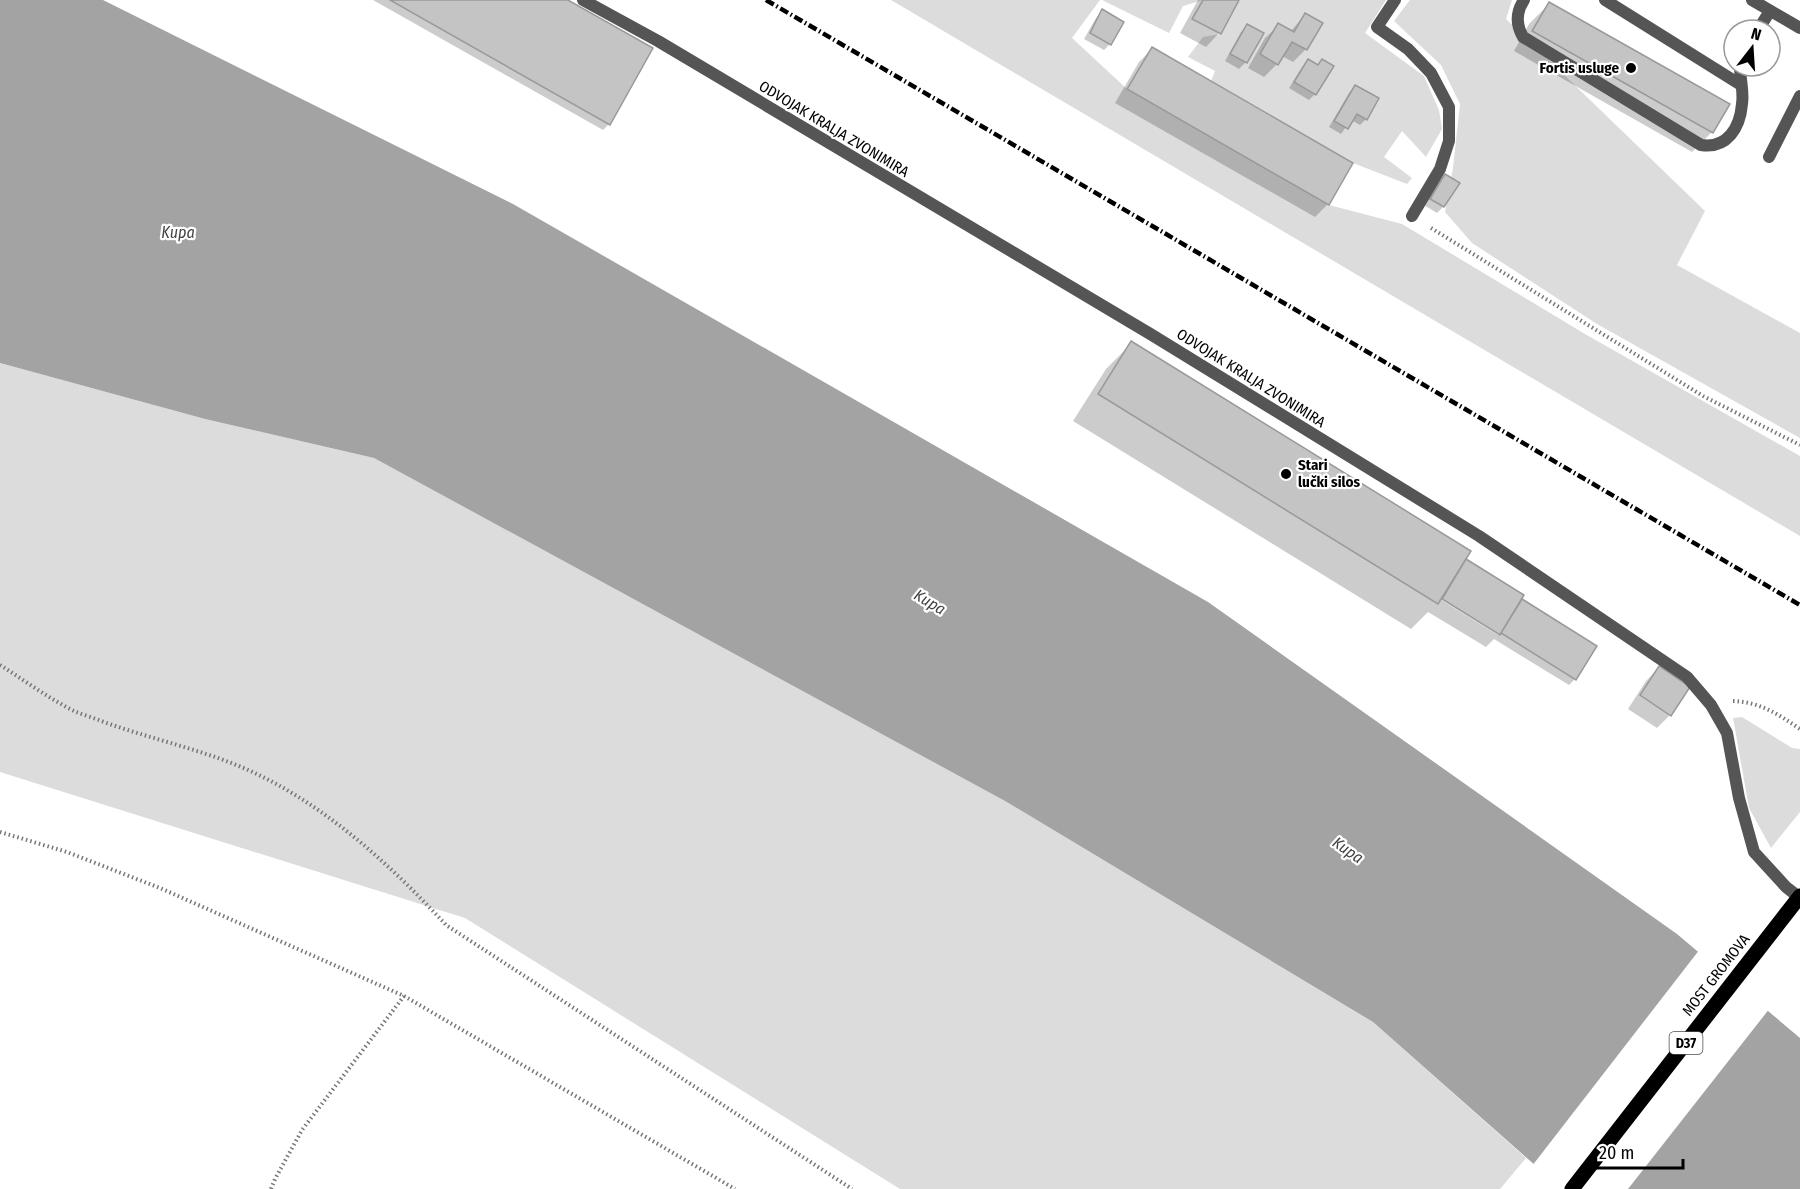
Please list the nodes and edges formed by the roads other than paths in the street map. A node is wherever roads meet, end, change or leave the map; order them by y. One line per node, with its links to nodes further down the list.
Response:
1 (583, 0): 14 (street, ODVOJAK KRALJA ZVONIMIRA)
2 (1395, 0): 13 (street)
3 (1524, 0): 10 (street)
4 (1605, 0): 10 (street)
5 (1752, 0): 6 (street)
6 (1770, 11): 7 (street); 8 (street)
7 (1766, 18)
8 (1800, 28)
9 (1741, 78): 10 (street)
10 (1741, 85)
11 (1800, 96): 12 (street)
12 (1769, 157)
13 (1412, 216)
14 (1800, 897): 15 (main road, MOST GROMOVA / D37)
15 (1572, 1189)

